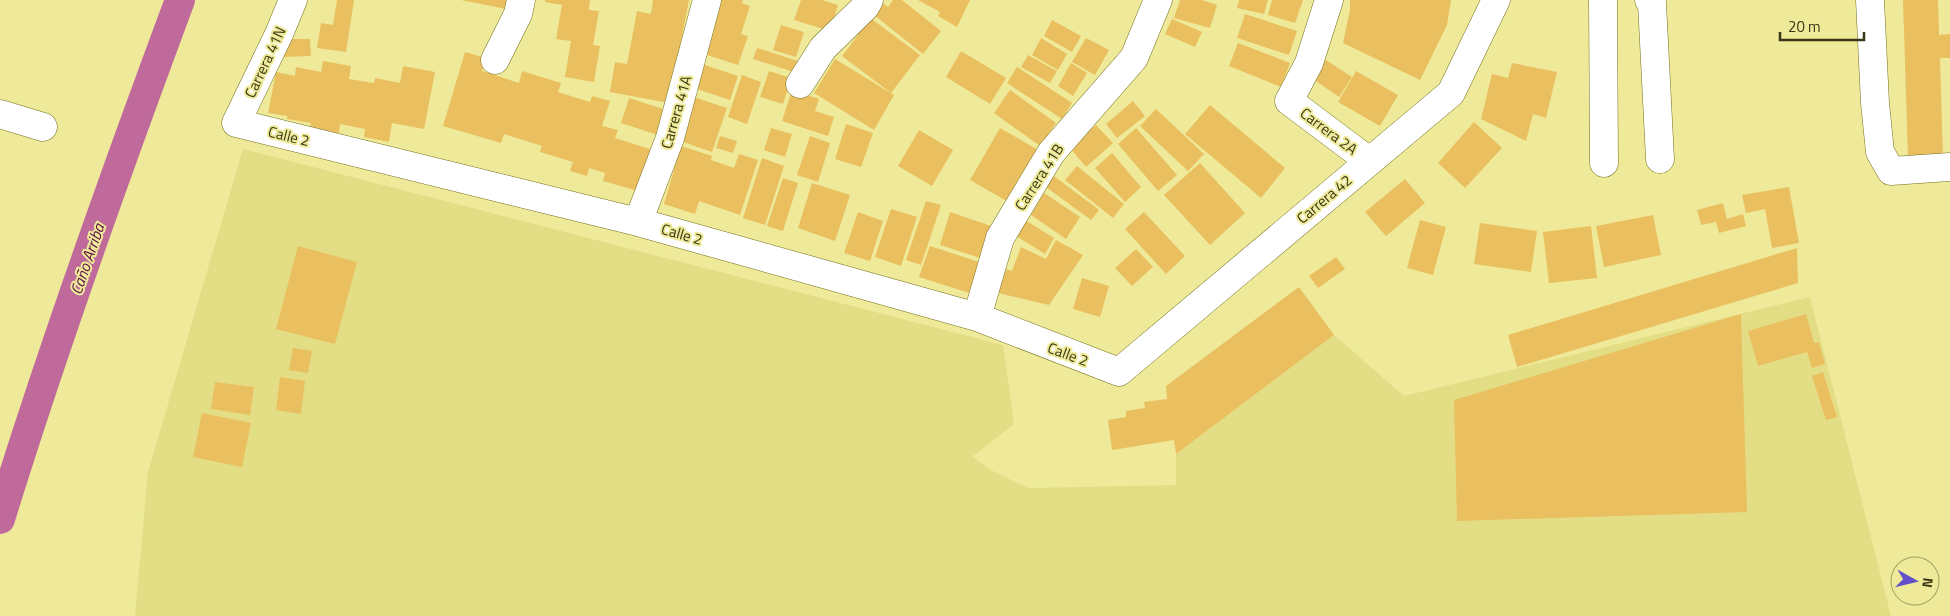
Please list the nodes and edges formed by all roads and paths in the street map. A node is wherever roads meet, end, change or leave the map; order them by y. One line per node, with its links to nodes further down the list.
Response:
1 (293, 0): 14 (street, Carrera 41N)
2 (521, 0): 11 (street)
3 (706, 0): 20 (street, Carrera 41A)
4 (869, 0): 12 (street)
5 (1158, 0): 21 (street, Carrera 41B)
6 (1329, 0): 17 (street, Carrera 2A)
7 (1496, 0): 17 (street, Carrera 42)
8 (1603, 0): 18 (street)
9 (1649, 0): 16 (street)
10 (1870, 0): 19 (street)
11 (495, 60)
12 (800, 84)
13 (0, 114): 15 (street)
14 (236, 123): 20 (street, Calle 2)
15 (43, 127)
16 (1660, 159)
17 (1369, 161): 22 (street, Carrera 42)
18 (1604, 163)
19 (1950, 167)
20 (638, 222): 21 (street, Calle 2)
21 (977, 317): 22 (street, Calle 2)
22 (1119, 372)

